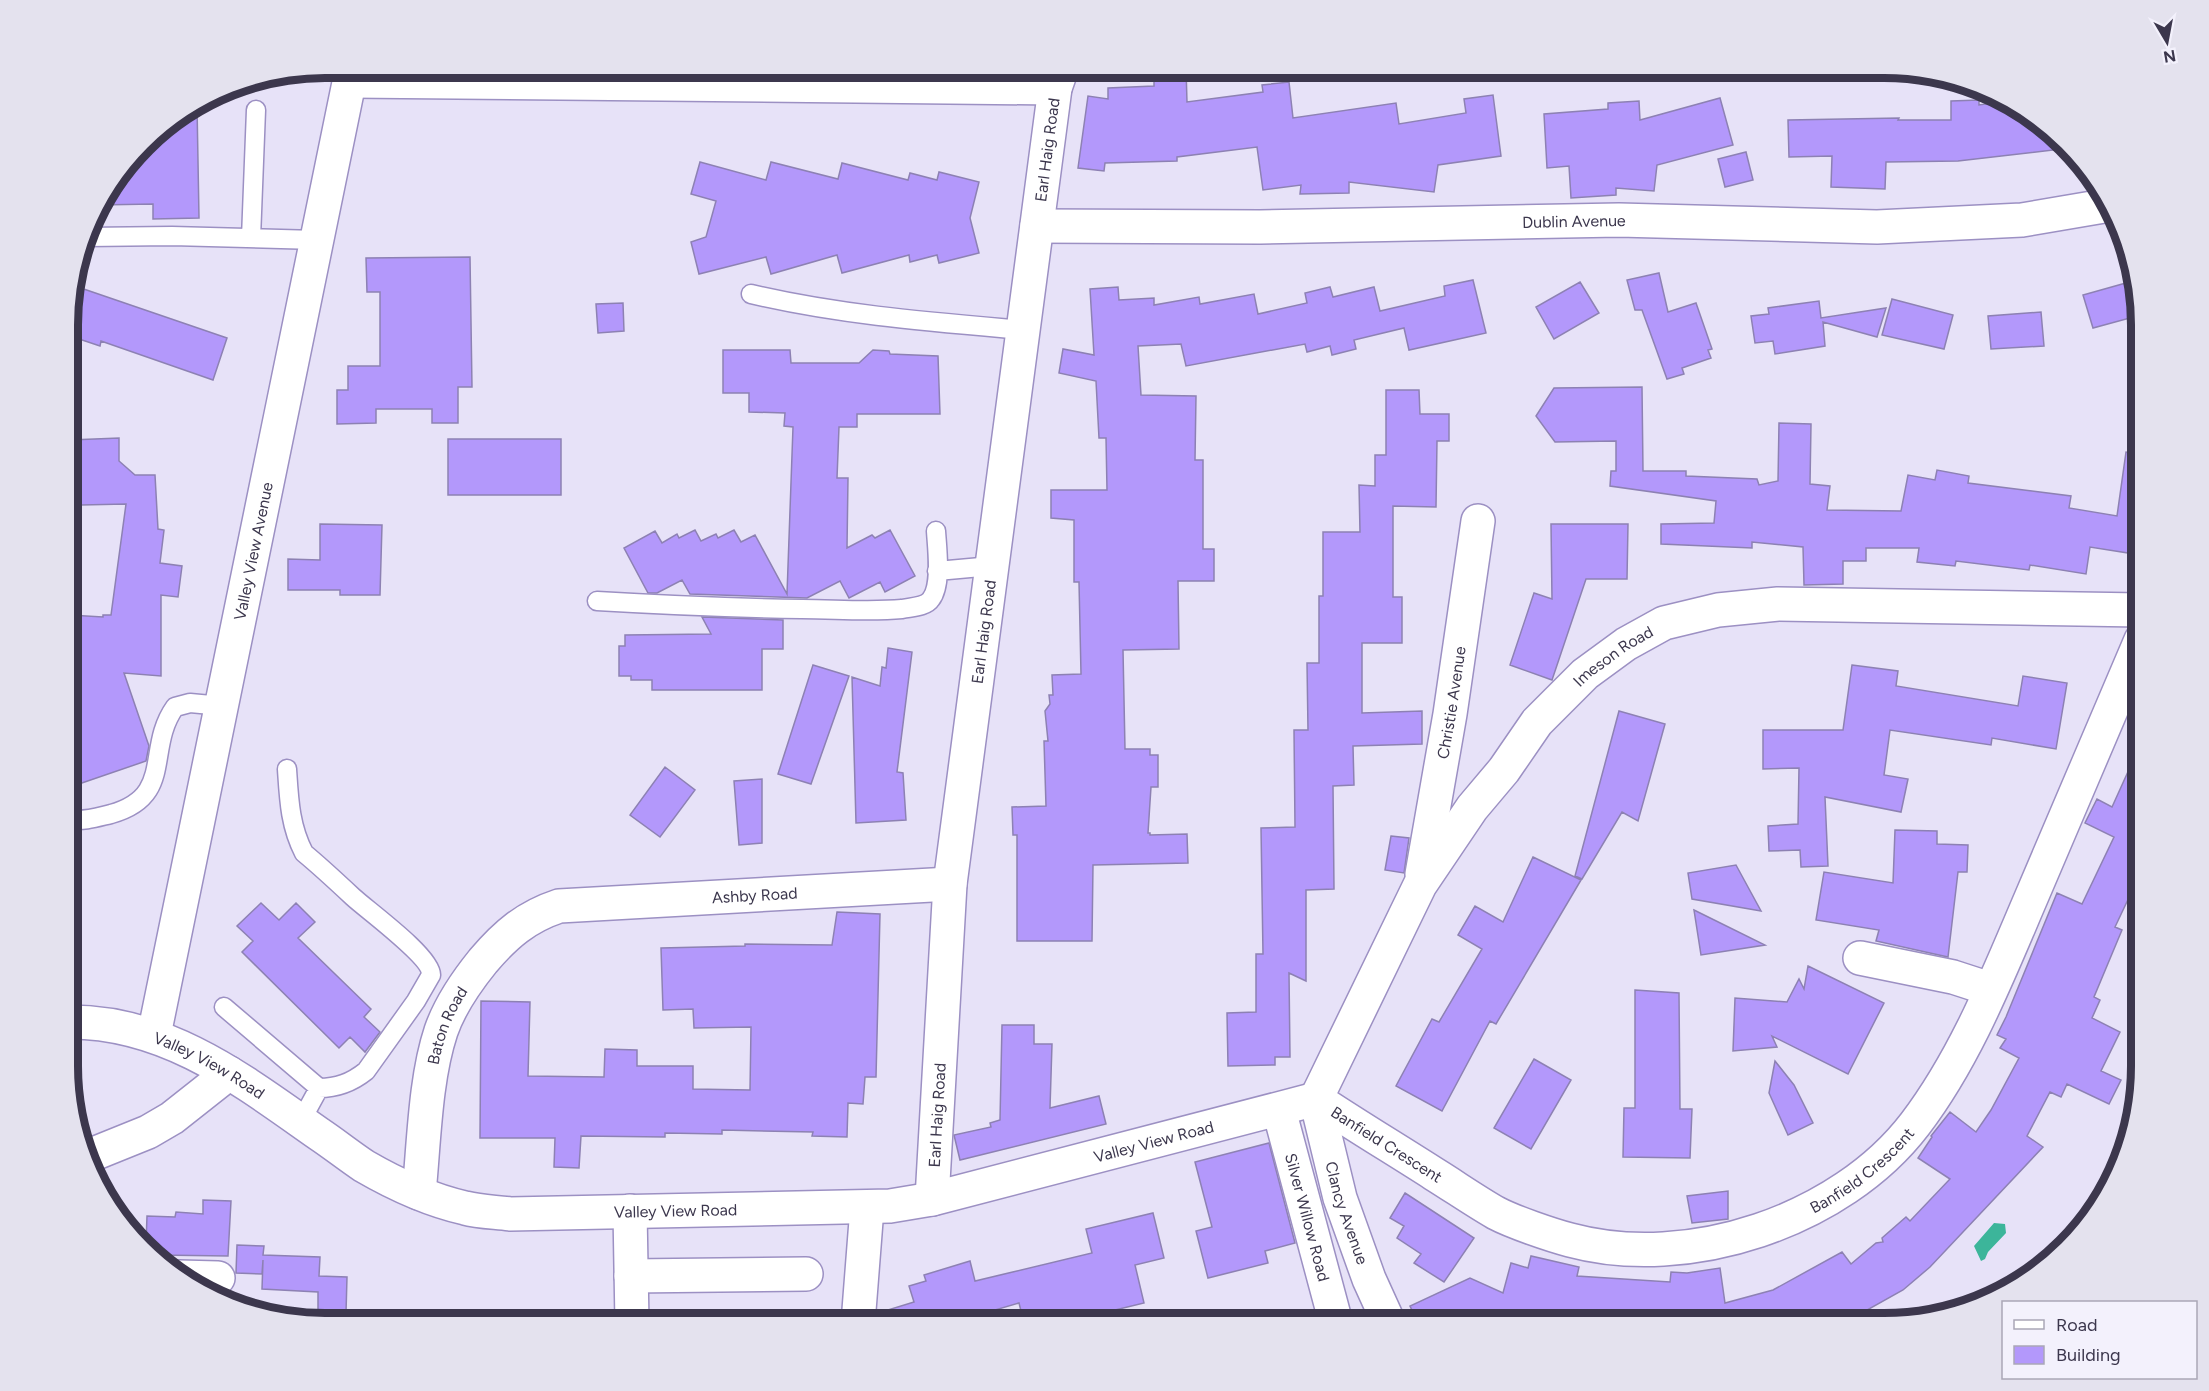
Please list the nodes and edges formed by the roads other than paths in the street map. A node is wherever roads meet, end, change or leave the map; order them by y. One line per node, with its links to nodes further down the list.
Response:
1 (350, 78): 8 (street, Valley View Avenue)
2 (1058, 78): 5 (street, Earl Haig Road)
3 (256, 110): 7 (lane)
4 (2101, 207): 5 (street, Dublin Avenue)
5 (1037, 226): 10 (street, Earl Haig Road)
6 (94, 237): 7 (lane)
7 (251, 238): 8 (lane)
8 (317, 240): 18 (street, Valley View Avenue)
9 (751, 294): 10 (lane)
10 (1024, 330): 13 (street, Earl Haig Road)
11 (1478, 520): 22 (street, Christie Avenue)
12 (936, 531): 14 (lane)
13 (992, 566): 14 (lane); 21 (street, Earl Haig Road)
14 (937, 571): 15 (lane)
15 (597, 602)
16 (2131, 610): 22 (street, Imeson Road)
17 (2131, 663): 25 (street, Banfield Crescent)
18 (222, 706): 20 (lane); 28 (street, Valley View Avenue)
19 (287, 770): 30 (lane)
20 (78, 818)
21 (950, 884): 23 (street, Ashby Road); 36 (street, Earl Haig Road)
22 (1420, 885): 31 (street, Imeson Road)
23 (560, 906): 35 (street, Baton Road)
24 (1860, 958): 25 (street)
25 (1990, 989): 31 (street, Banfield Crescent)
26 (224, 1007): 30 (lane)
27 (78, 1022): 28 (street, Valley View Road)
28 (154, 1035): 29 (street, Valley View Road)
29 (229, 1073): 33 (street, Valley View Road); 34 (street)
30 (319, 1089): 33 (lane)
31 (1316, 1100): 32 (street, Valley View Road); 46 (street, Clancy Avenue)
32 (1279, 1110): 36 (street, Valley View Road); 45 (street, Silver Willow Road)
33 (301, 1121): 35 (street, Valley View Road)
34 (94, 1154)
35 (419, 1193): 38 (street, Valley View Road)
36 (932, 1199): 37 (street, Valley View Road)
37 (867, 1208): 38 (street, Valley View Road); 44 (street)
38 (630, 1211): 40 (street)
39 (806, 1274): 40 (street)
40 (631, 1276): 43 (street)
41 (197, 1277): 42 (street)
42 (218, 1278)
43 (632, 1313)
44 (859, 1313)
45 (1333, 1313)
46 (1384, 1313)

